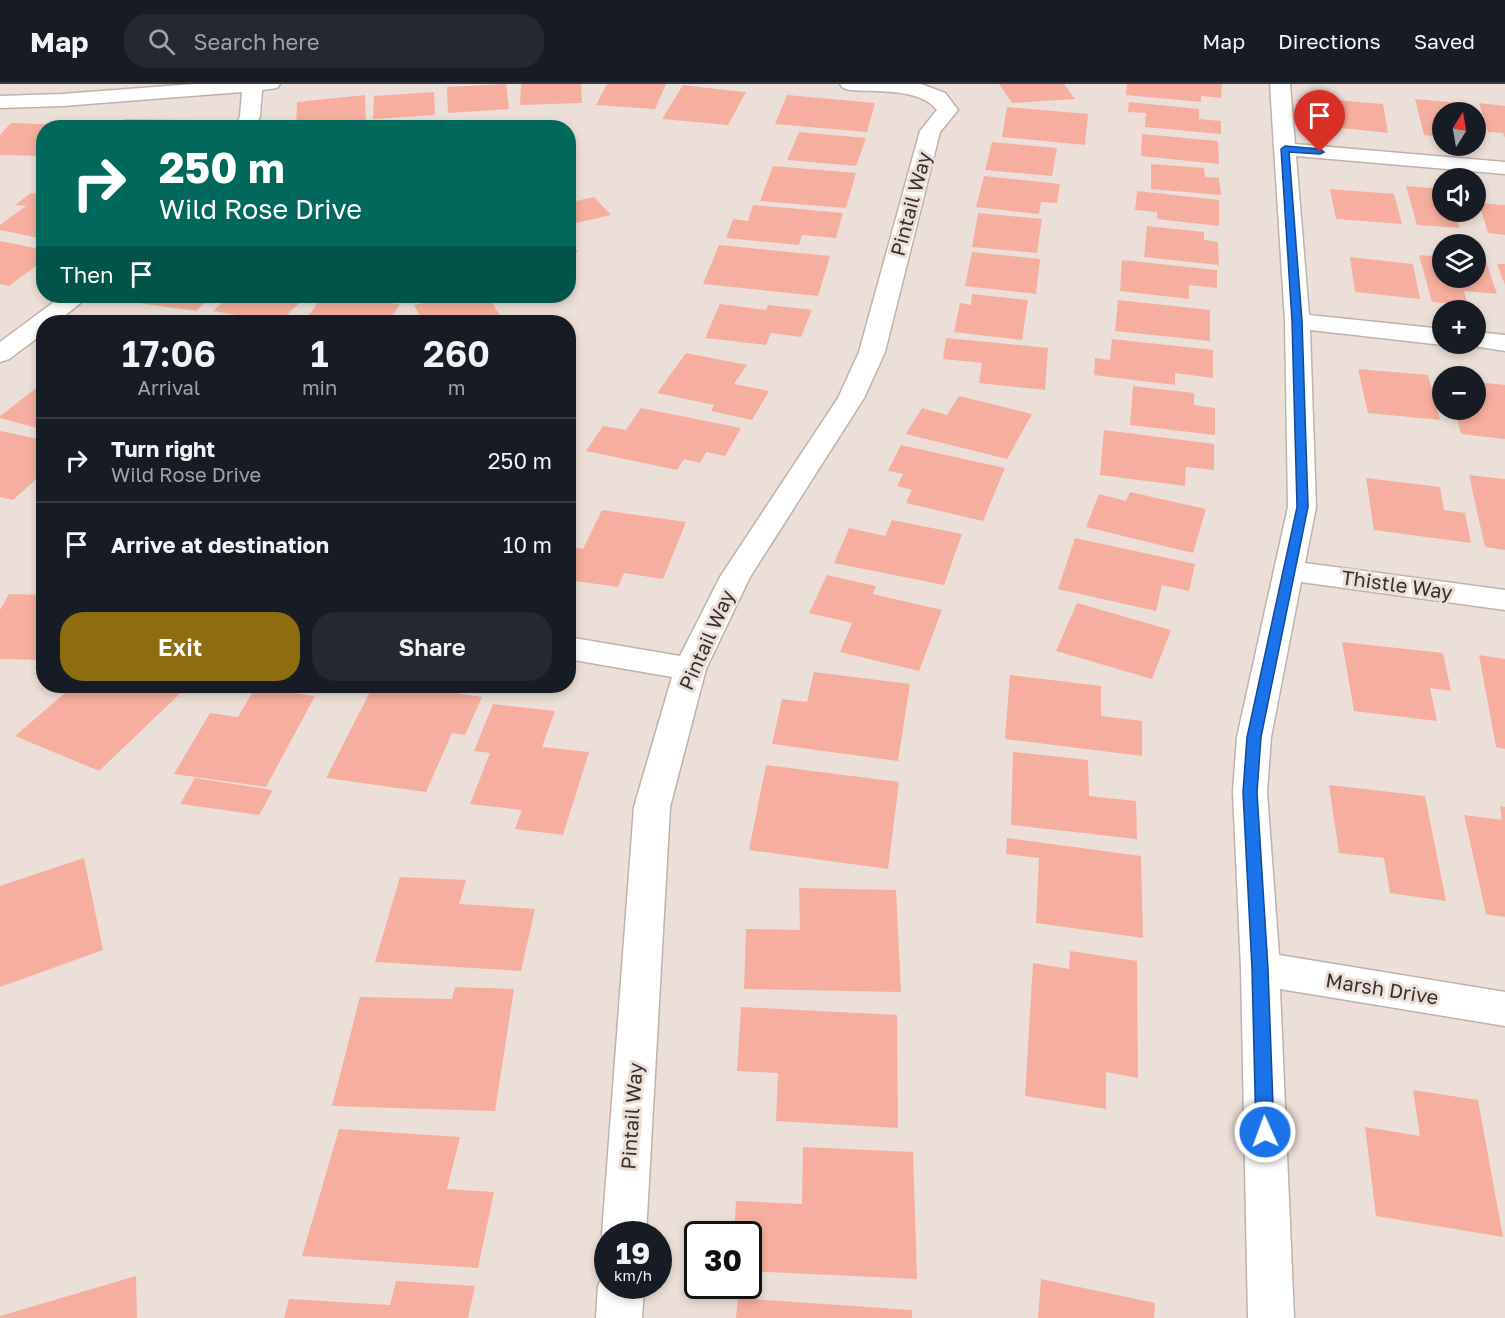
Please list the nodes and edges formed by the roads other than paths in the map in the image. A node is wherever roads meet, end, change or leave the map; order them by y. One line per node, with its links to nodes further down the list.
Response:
1 (850, 84): 19 (street, Pintail Way)
2 (1280, 84): 6 (street)
3 (258, 85): 4 (street); 5 (street)
4 (0, 102)
5 (249, 120)
6 (1285, 149): 7 (street); 10 (street)
7 (1505, 168)
8 (68, 303): 9 (street)
9 (52, 315)
10 (1297, 321): 12 (street); 16 (street)
11 (36, 327): 15 (street)
12 (1432, 336)
13 (1486, 341): 14 (street)
14 (1505, 343)
15 (0, 354)
16 (1290, 571): 17 (street, Thistle Way); 20 (street)
17 (1505, 600)
18 (576, 649): 19 (street)
19 (690, 669): 22 (street, Pintail Way)
20 (1260, 969): 21 (street, Marsh Drive); 25 (street)
21 (1505, 1010)
22 (625, 1221)
23 (620, 1299): 24 (street)
24 (619, 1318)
25 (1271, 1318)

